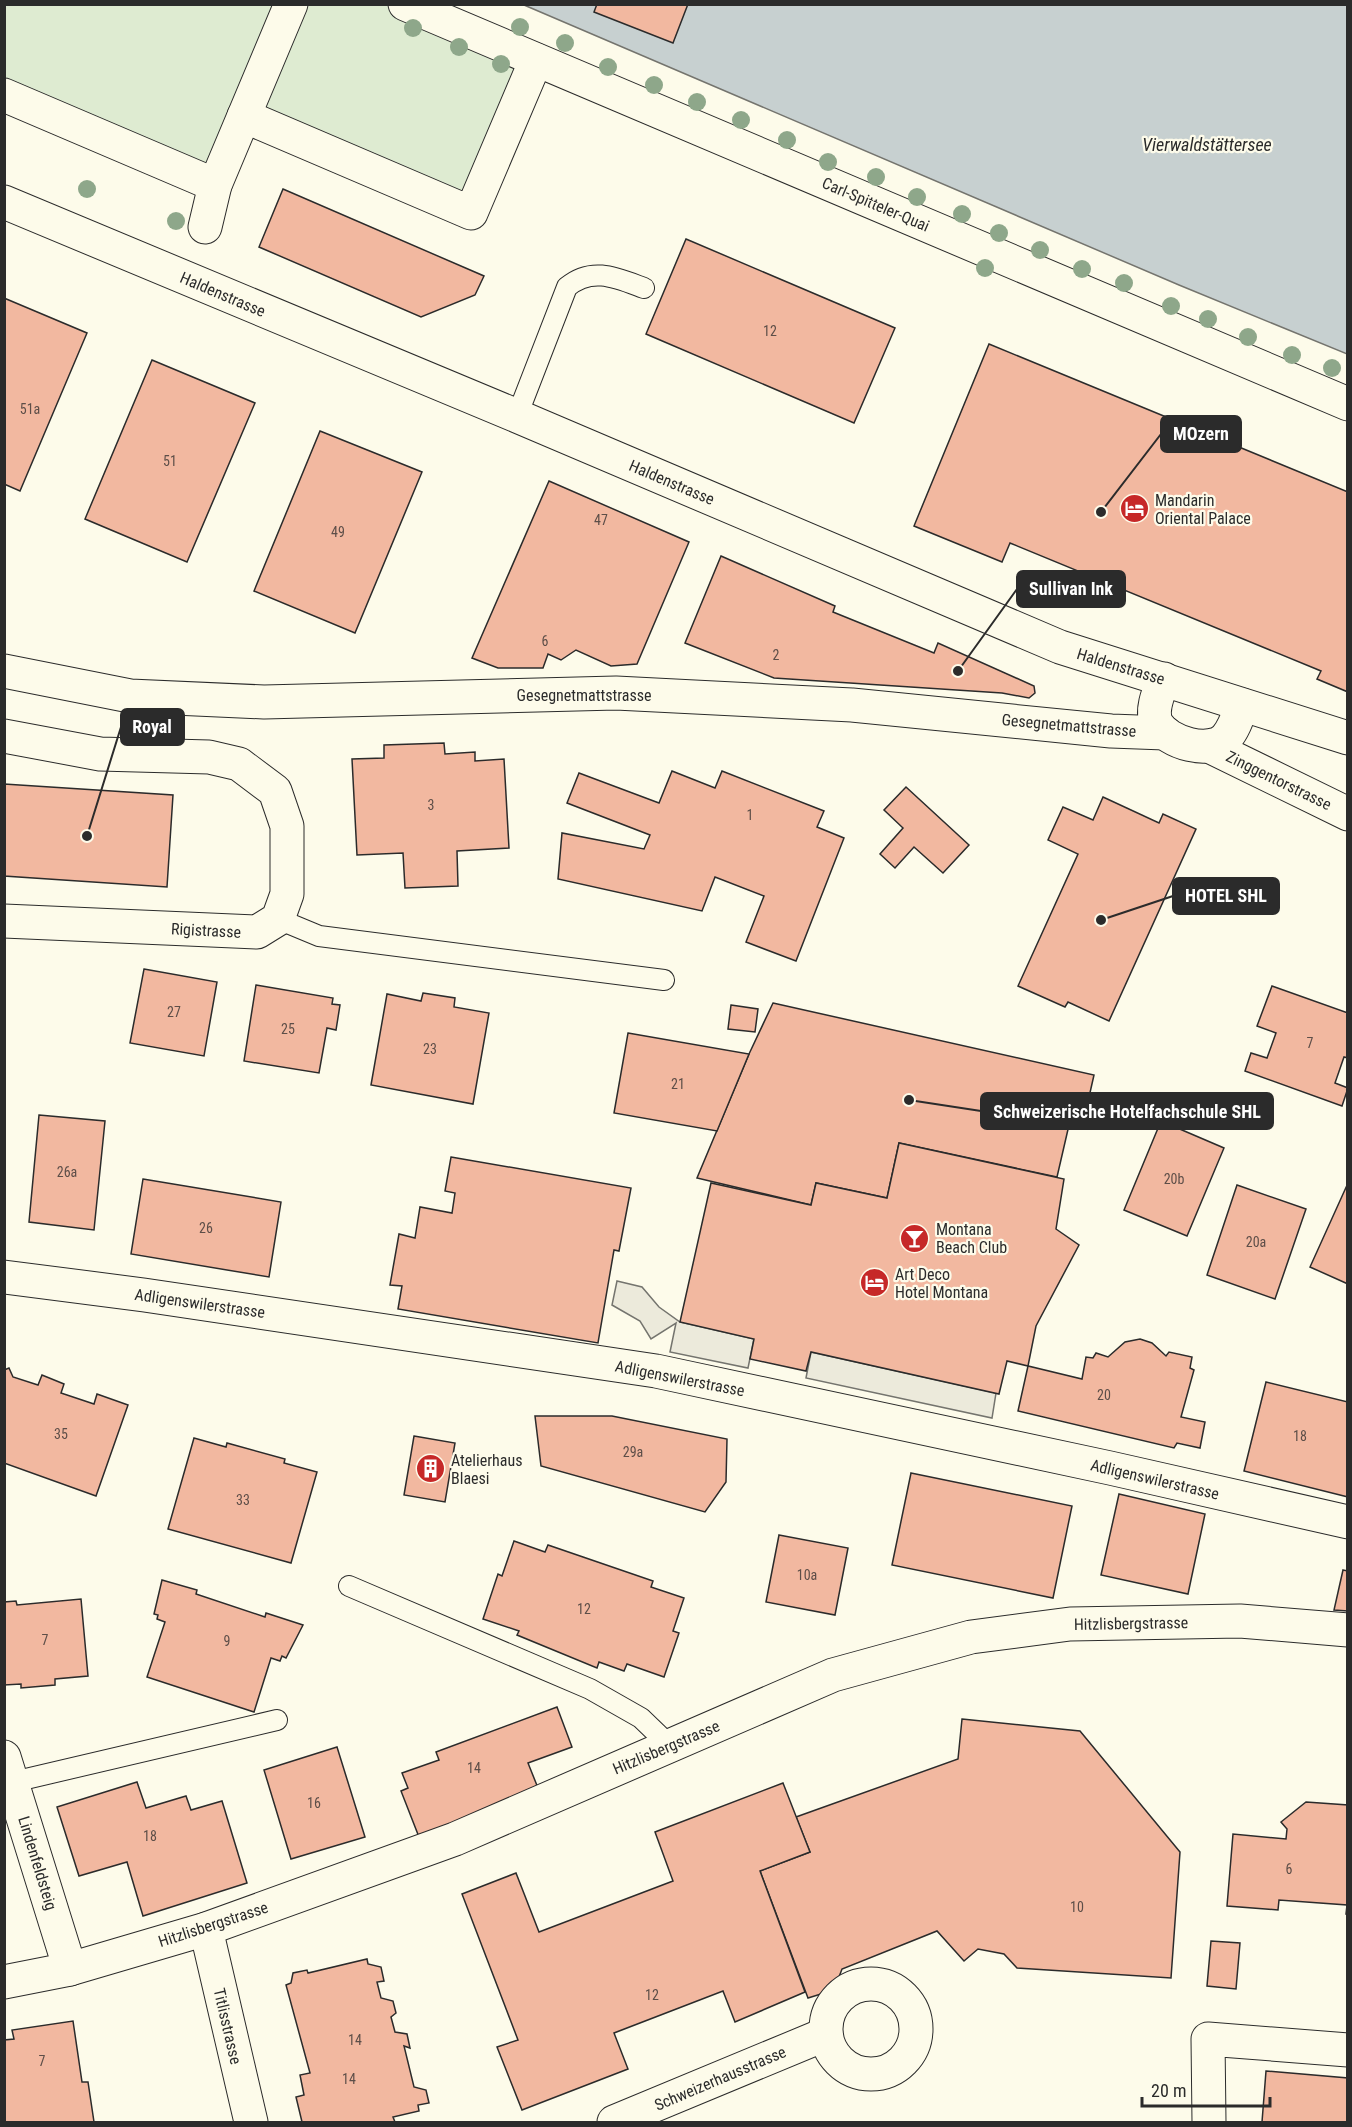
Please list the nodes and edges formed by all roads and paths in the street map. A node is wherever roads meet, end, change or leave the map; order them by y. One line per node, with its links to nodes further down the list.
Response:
1 (291, 4): 5 (street)
2 (405, 4): 3 (street, Carl-Spitteler-Quai)
3 (536, 60): 5 (street); 10 (street, Carl-Spitteler-Quai)
4 (4, 95): 6 (street)
5 (244, 116): 6 (street)
6 (215, 185): 8 (street)
7 (4, 202): 11 (street, Haldenstrasse)
8 (204, 227)
9 (644, 288): 11 (lane)
10 (1347, 404)
11 (517, 416): 13 (street, Haldenstrasse)
12 (4, 671): 15 (street, Gesegnetmattstrasse)
13 (1164, 679): 14 (street, Haldenstrasse); 15 (street)
14 (1242, 705): 17 (street, Haldenstrasse); 18 (street)
15 (1164, 733): 18 (street, Zinggentorstrasse)
16 (4, 736): 20 (street)
17 (1347, 738)
18 (1211, 747): 19 (street, Zinggentorstrasse)
19 (1347, 814)
20 (279, 919): 21 (street, Rigistrasse); 22 (lane)
21 (4, 921)
22 (664, 980)
23 (4, 1277): 24 (street, Adligenswilerstrasse)
24 (1347, 1522)
25 (350, 1586): 28 (lane)
26 (1347, 1630): 28 (street, Hitzlisbergstrasse)
27 (277, 1720): 29 (lane)
28 (669, 1745): 30 (street, Hitzlisbergstrasse)
29 (9, 1769): 31 (street, Lindenfeldsteig)
30 (206, 1929): 31 (street, Hitzlisbergstrasse); 35 (street, Titlisstrasse)
31 (70, 1969): 32 (street, Hitzlisbergstrasse)
32 (4, 1982)
33 (826, 2034): 36 (street, Schweizerhausstrasse)
34 (1347, 2050): 37 (street)
35 (251, 2122)
36 (614, 2122)
37 (1209, 2122)

